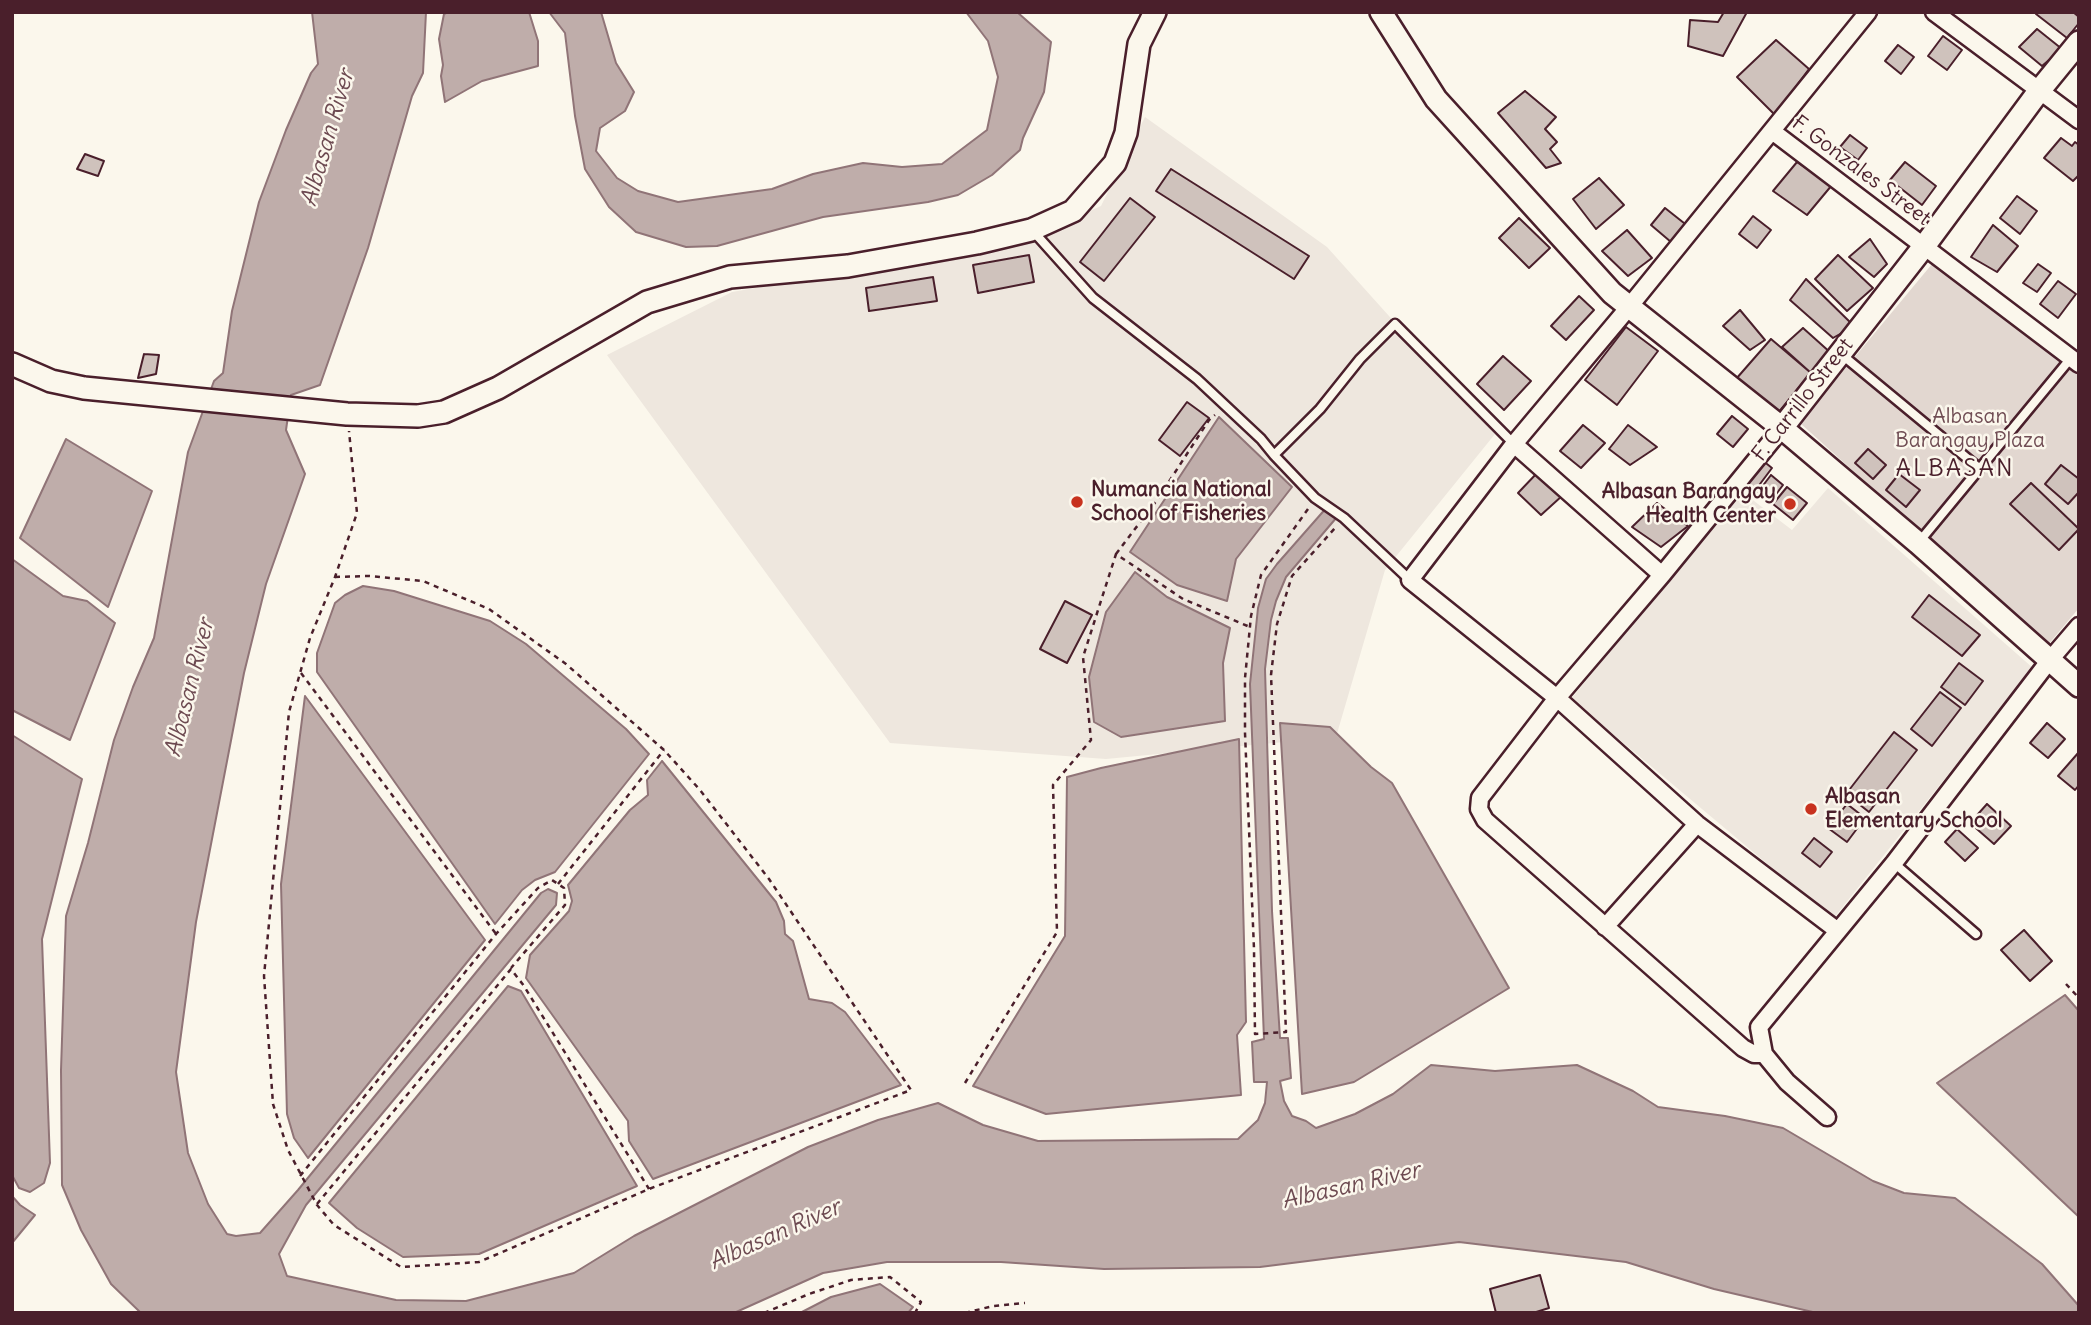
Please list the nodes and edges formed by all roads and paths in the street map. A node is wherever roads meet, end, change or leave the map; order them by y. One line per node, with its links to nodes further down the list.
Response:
1 (1155, 12): 9 (street)
2 (1381, 12): 11 (street)
3 (1868, 12): 8 (street)
4 (1934, 12): 6 (street)
5 (2079, 42): 6 (street, F. Carrillo Street)
6 (2039, 91): 7 (street); 10 (street, F. Carrillo Street)
7 (2079, 120)
8 (1772, 131): 10 (street, F. Gonzales Street); 11 (street)
9 (1031, 230): 15 (lane); 16 (street)
10 (1925, 245): 12 (street, F. Carrillo Street); 13 (street, F. Gonzales Street)
11 (1629, 307): 17 (street); 18 (street)
12 (1839, 352): 17 (street, F. Carrillo Street); 20 (lane)
13 (2076, 357): 20 (lane)
14 (12, 364): 16 (street)
15 (1226, 405): 19 (lane); 24 (path)
16 (347, 414): 26 (path)
17 (1782, 428): 23 (street); 25 (street, F. Carrillo Street)
18 (1514, 444): 19 (lane); 25 (street); 27 (street)
19 (1274, 455): 21 (lane)
20 (1979, 468): 23 (lane)
21 (1315, 498): 22 (lane); 29 (path)
22 (1344, 518): 27 (lane); 29 (path)
23 (1919, 543): 30 (street)
24 (1116, 554): 29 (path); 46 (path)
25 (1662, 575): 33 (street, F. Carrillo Street)
26 (335, 577): 31 (path); 34 (path)
27 (1410, 580): 33 (street)
28 (2079, 626): 30 (street)
29 (1250, 627)
30 (2049, 661): 32 (street); 36 (street)
31 (300, 672): 40 (path); 48 (path)
32 (2079, 686)
33 (1557, 698): 35 (street); 38 (street, F. Carrillo Street)
34 (664, 750): 37 (path); 49 (path)
35 (1697, 824): 38 (street); 39 (street)
36 (1894, 863): 39 (street); 41 (lane)
37 (558, 884): 40 (path); 42 (path)
38 (1605, 927): 45 (street)
39 (1838, 931): 45 (street)
40 (496, 934): 48 (path)
41 (1976, 934)
42 (511, 969): 49 (path); 50 (path)
43 (2066, 984): 44 (path)
44 (2079, 998)
45 (1763, 1054): 47 (street)
46 (965, 1083)
47 (1827, 1117)
48 (300, 1177): 50 (path)
49 (649, 1189): 50 (path)
50 (316, 1205)
51 (1025, 1303): 54 (path)
52 (764, 1313): 53 (path)
53 (915, 1313)
54 (965, 1313)

